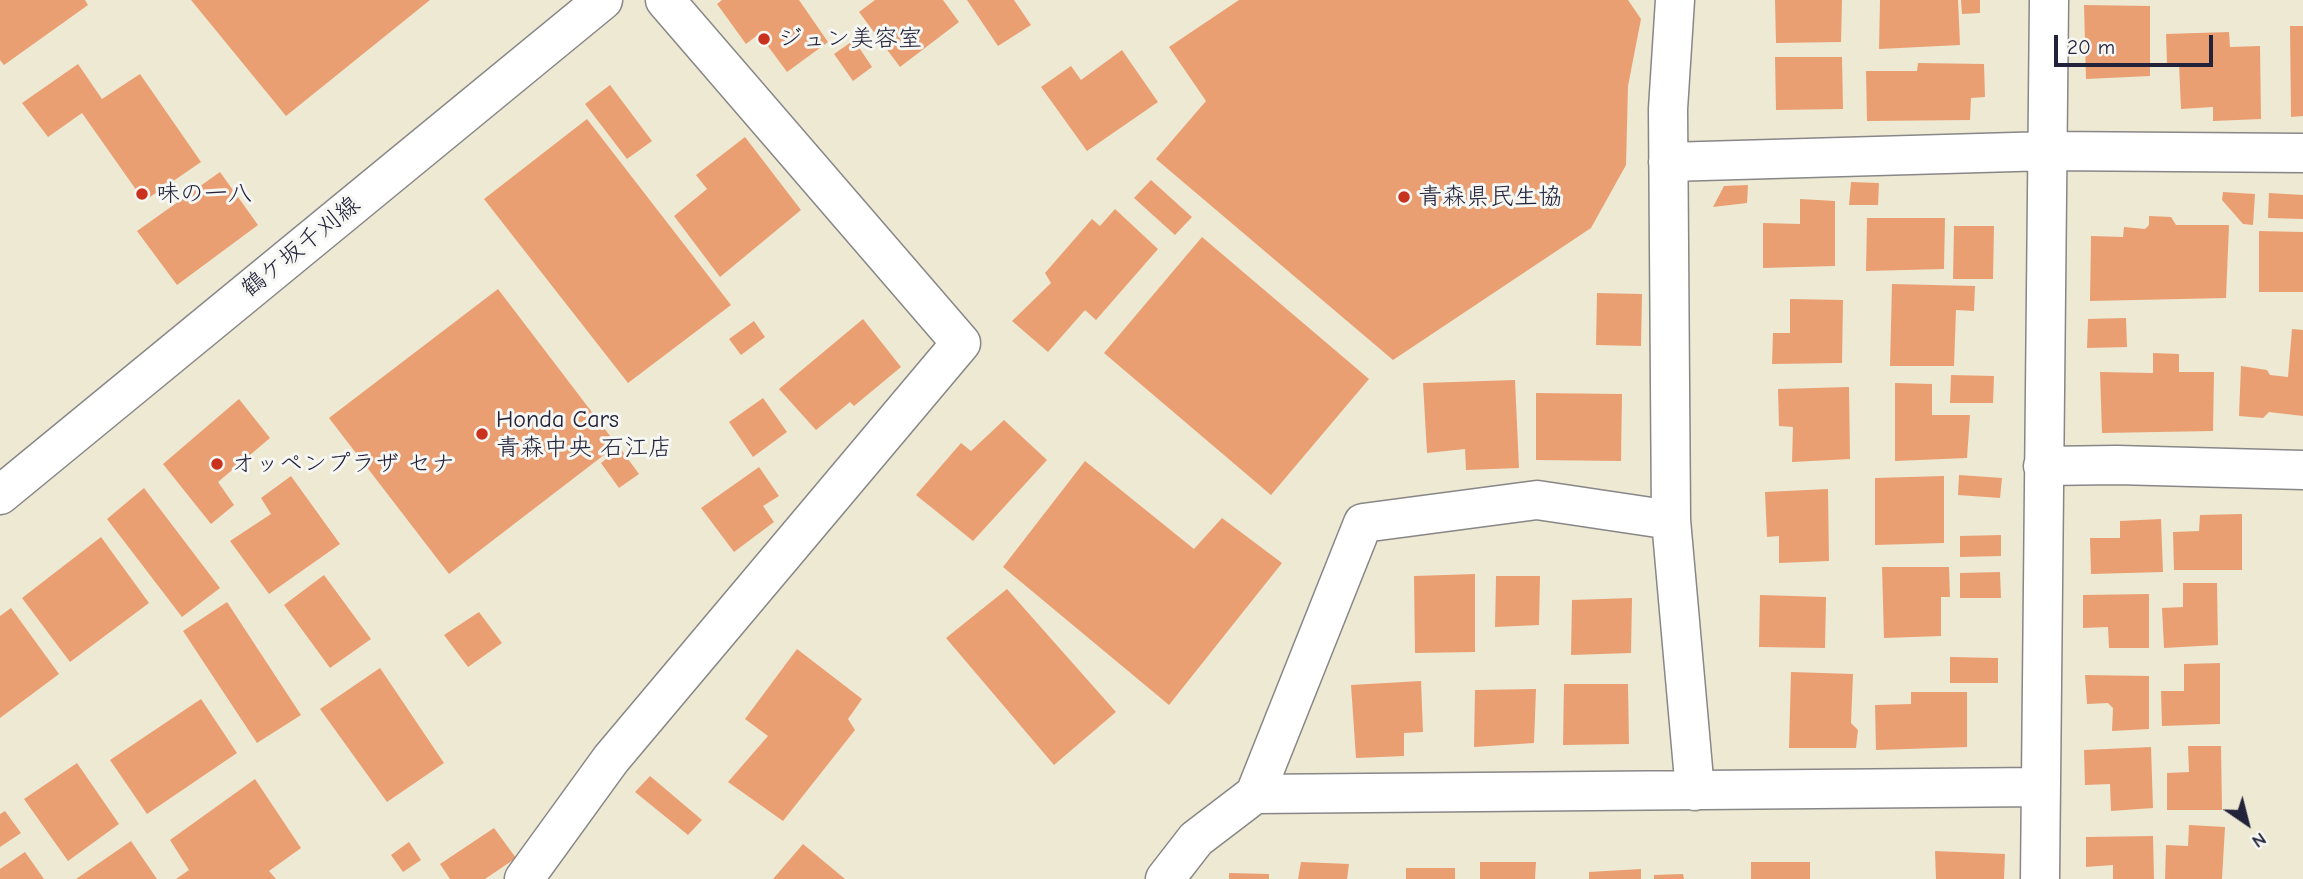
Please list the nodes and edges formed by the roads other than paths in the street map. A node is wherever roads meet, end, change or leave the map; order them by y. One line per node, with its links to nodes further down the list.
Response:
1 (603, 0): 10 (street, 鶴ケ坂千刈線)
2 (665, 0): 15 (street)
3 (1675, 0): 7 (street)
4 (2049, 0): 5 (street)
5 (2049, 151): 6 (street); 7 (street); 8 (street)
6 (2303, 153)
7 (1668, 162): 11 (street)
8 (2043, 466): 9 (street); 12 (street)
9 (2303, 470)
10 (0, 495)
11 (1671, 520): 13 (street); 14 (street)
12 (2040, 787): 13 (street); 17 (street)
13 (1696, 791): 14 (street)
14 (1255, 794): 16 (street)
15 (524, 879)
16 (1165, 879)
17 (2040, 879)

